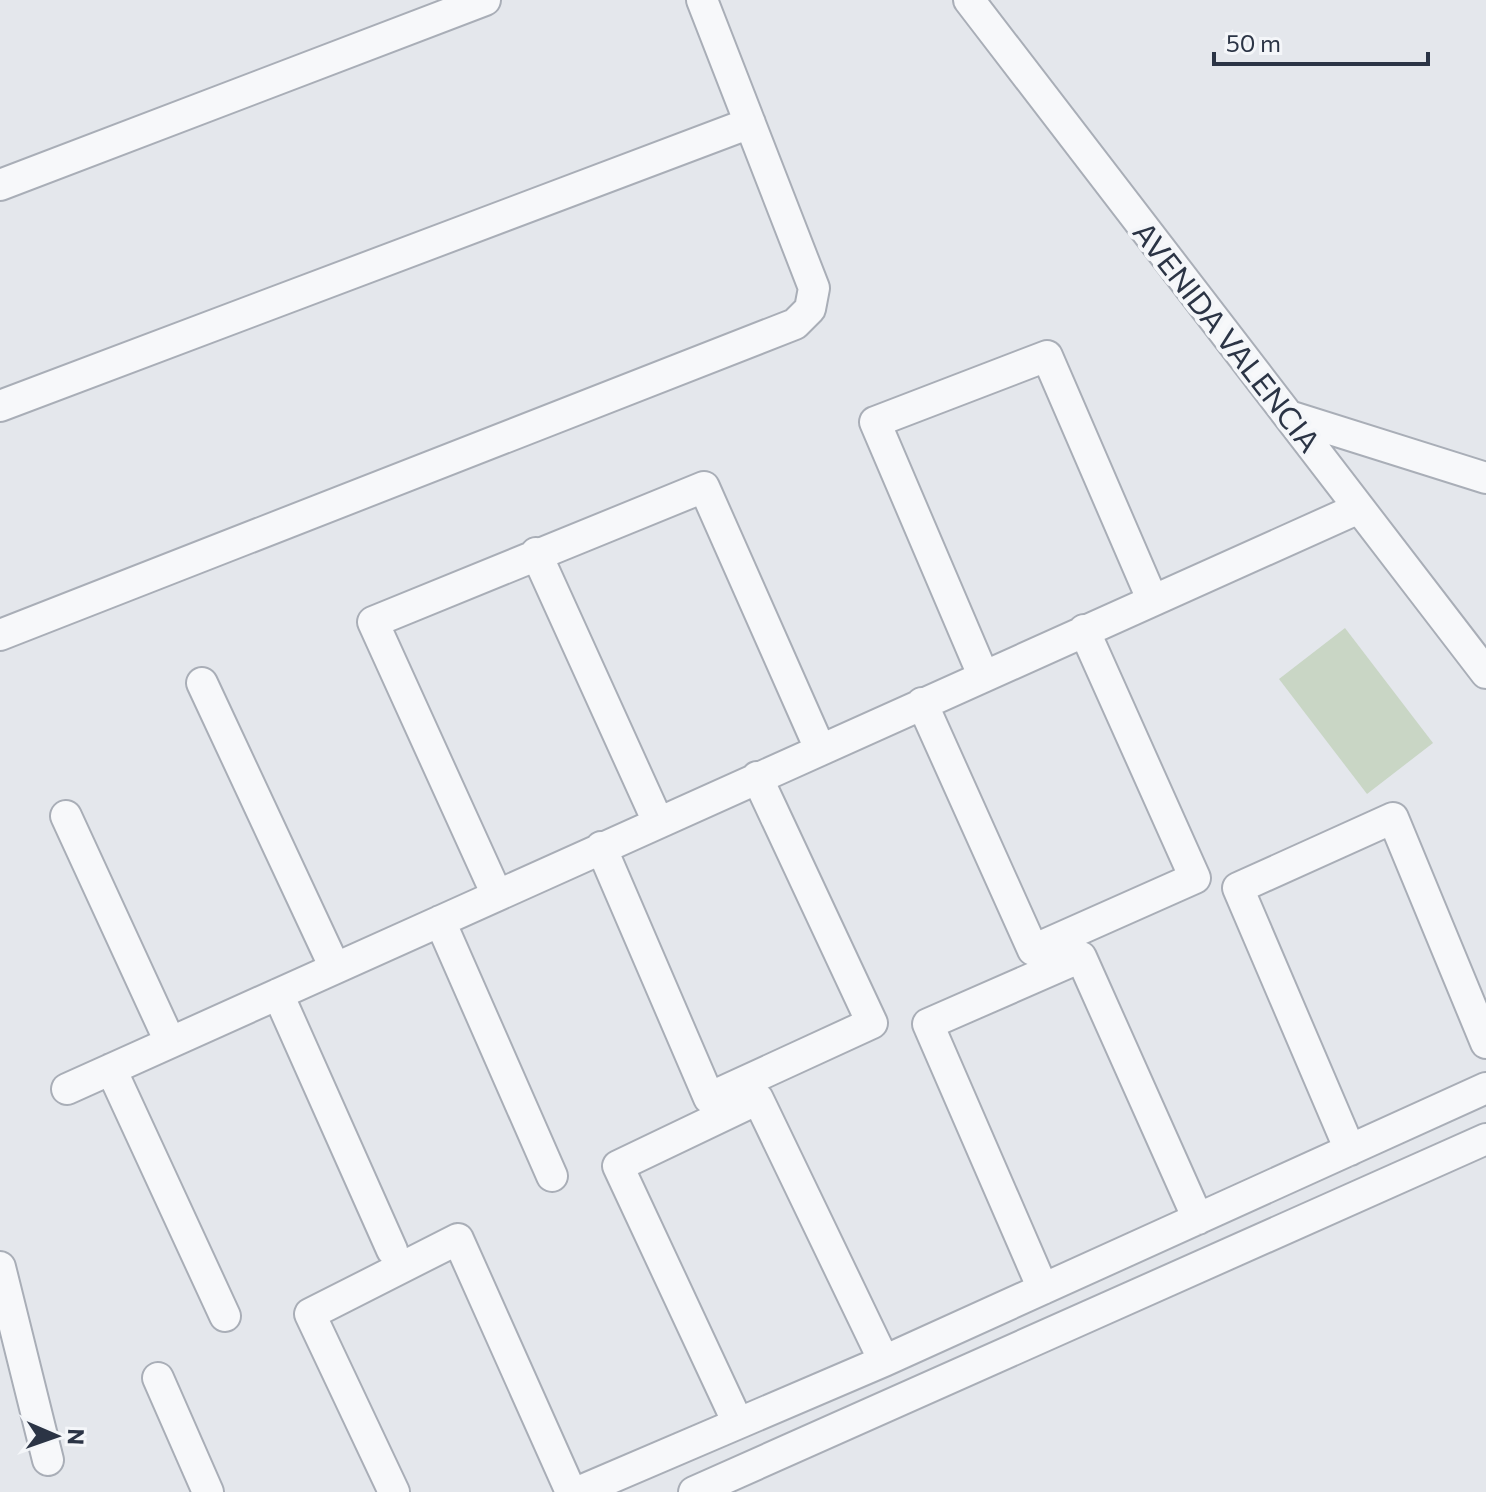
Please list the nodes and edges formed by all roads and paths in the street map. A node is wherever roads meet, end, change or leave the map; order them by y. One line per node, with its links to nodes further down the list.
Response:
1 (485, 0): 5 (street)
2 (702, 0): 4 (street)
3 (969, 0): 7 (street, AVENIDA VALENCIA)
4 (750, 123): 6 (street); 13 (street)
5 (0, 185)
6 (0, 406)
7 (1289, 416): 8 (street); 9 (street, AVENIDA VALENCIA)
8 (1486, 478)
9 (1359, 508): 11 (street); 14 (street, AVENIDA VALENCIA)
10 (536, 553): 18 (street); 21 (street); 23 (street)
11 (1152, 599): 12 (street); 15 (street)
12 (1084, 630): 15 (street); 17 (street)
13 (0, 635)
14 (1486, 673)
15 (983, 675): 17 (street)
16 (202, 683): 25 (street)
17 (922, 703): 18 (street)
18 (820, 749): 19 (street)
19 (757, 777): 21 (street); 22 (street)
20 (66, 816): 27 (street)
21 (658, 822): 22 (street)
22 (601, 847): 23 (street)
23 (497, 895): 24 (street)
24 (440, 921): 25 (street); 34 (street)
25 (335, 968): 26 (street)
26 (278, 994): 27 (street); 36 (street)
27 (170, 1042): 29 (street)
28 (1486, 1043): 33 (street)
29 (111, 1069): 31 (street); 39 (street)
30 (1486, 1088): 33 (street)
31 (67, 1089)
32 (1486, 1139): 48 (street)
33 (1350, 1150): 35 (street)
34 (552, 1176)
35 (1198, 1219): 38 (street); 38 (street)
36 (392, 1250)
37 (0, 1267): 43 (street)
38 (1043, 1289): 40 (street)
39 (225, 1316)
40 (884, 1361): 42 (street); 42 (street)
41 (158, 1378): 44 (street)
42 (737, 1421): 47 (street)
43 (48, 1460)
44 (208, 1492)
45 (394, 1492): 46 (street)
46 (571, 1492)
47 (578, 1492)
48 (694, 1492)

